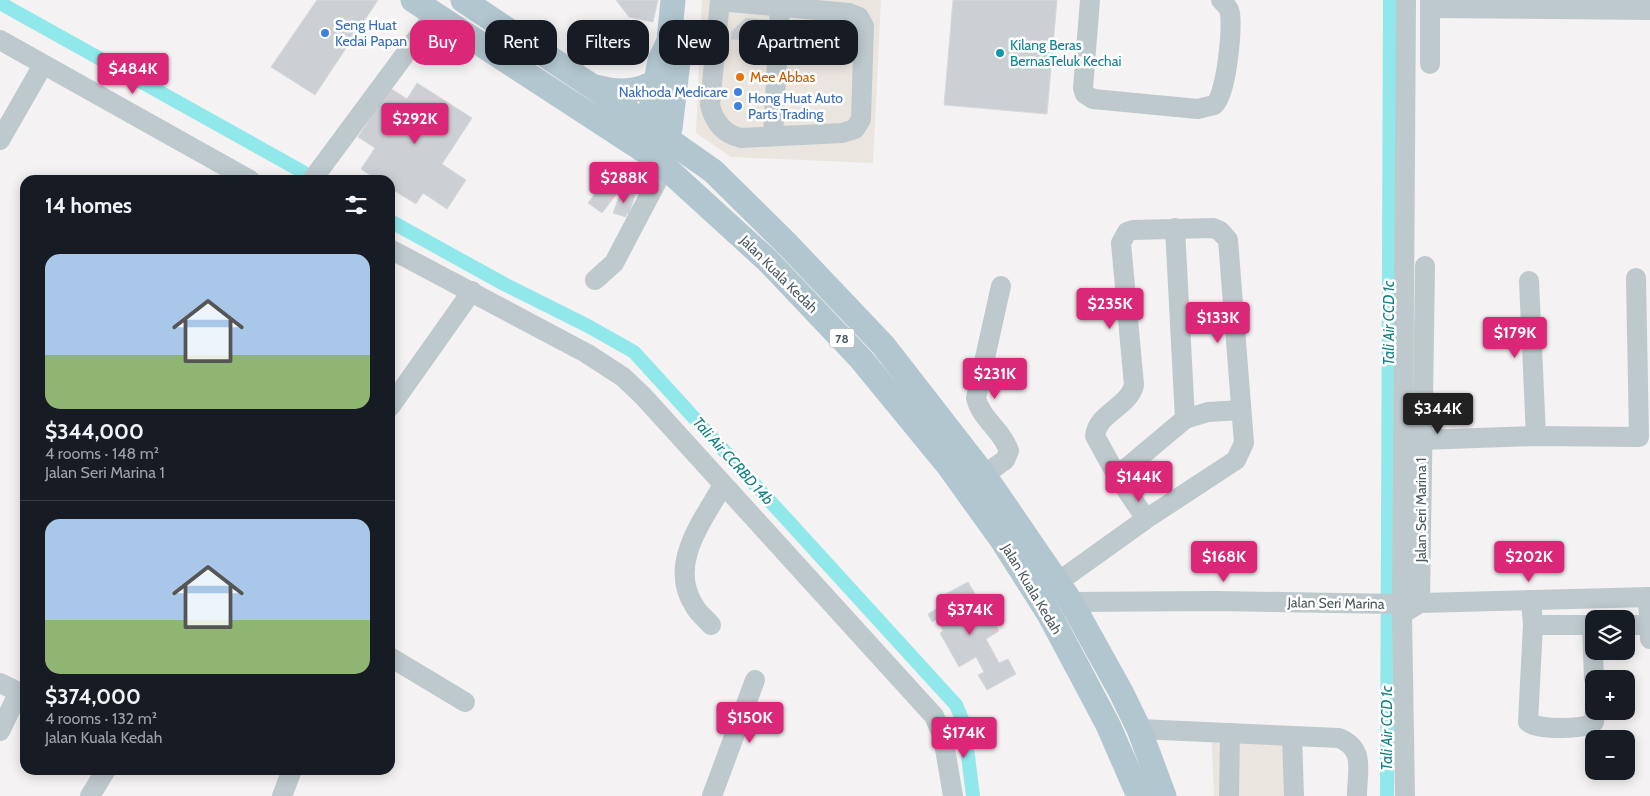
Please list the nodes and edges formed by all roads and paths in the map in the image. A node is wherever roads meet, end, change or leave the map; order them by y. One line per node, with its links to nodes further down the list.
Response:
1 (413, 0): 11 (main road, Jalan Kuala Kedah / 78)
2 (463, 0): 19 (main road, Jalan Kuala Kedah / 78)
3 (673, 0): 12 (main road)
4 (1090, 0): 5 (street)
5 (1221, 0)
6 (1406, 0): 36 (street)
7 (720, 1): 9 (street); 21 (street)
8 (1430, 4): 10 (street); 15 (street)
9 (780, 7): 21 (street); 21 (street)
10 (1650, 10)
11 (435, 14): 23 (main road, Jalan Kuala Kedah / 78); 26 (street)
12 (671, 20)
13 (0, 40): 14 (street)
14 (43, 64): 22 (street); 25 (street)
15 (1430, 64)
16 (659, 65): 18 (main road)
17 (678, 65): 20 (main road)
18 (657, 81): 19 (main road); 23 (main road)
19 (593, 87): 23 (main road, Jalan Kuala Kedah / 78)
20 (674, 104): 23 (main road); 24 (main road)
21 (773, 136)
22 (0, 140)
23 (653, 147): 24 (main road, Jalan Kuala Kedah / 78); 31 (street); 74 (main road, Jalan Kuala Kedah / 78)
24 (713, 171): 42 (main road, Jalan Kuala Kedah / 78)
25 (239, 175)
26 (316, 175)
27 (1175, 228): 38 (street); 39 (street); 43 (street)
28 (395, 252): 34 (street)
29 (1425, 266): 35 (street, Jalan Seri Marina 1)
30 (1636, 278): 40 (street)
31 (595, 280)
32 (1528, 281): 40 (street)
33 (1001, 286): 42 (street)
34 (472, 291): 37 (street); 44 (street)
35 (1422, 374): 36 (street); 41 (street, Jalan Seri Marina 1)
36 (1404, 384): 50 (street)
37 (395, 401)
38 (1241, 410): 39 (street); 45 (street)
39 (1185, 419): 43 (street)
40 (1536, 436): 41 (street)
41 (1421, 440): 49 (street, Jalan Seri Marina 1)
42 (984, 475): 46 (main road, Jalan Kuala Kedah / 78)
43 (1117, 476): 45 (street)
44 (723, 485): 52 (street); 73 (street)
45 (1146, 519): 46 (street)
46 (1065, 592): 50 (street, Jalan Seri Marina); 64 (main road, Jalan Kuala Kedah / 78)
47 (1649, 597): 48 (street, Jalan Seri Marina); 55 (street)
48 (1531, 600): 49 (street, Jalan Seri Marina); 51 (street)
49 (1420, 603): 50 (street, Jalan Seri Marina)
50 (1400, 609): 79 (street)
51 (1532, 624): 53 (street); 63 (street)
52 (711, 625)
53 (1585, 625)
54 (1635, 625): 55 (street)
55 (1650, 625): 56 (street)
56 (1650, 639)
57 (395, 660): 62 (street)
58 (755, 680): 72 (street)
59 (0, 683): 60 (street)
60 (20, 693)
61 (20, 697): 65 (street)
62 (465, 702)
63 (1594, 720)
64 (1139, 729): 66 (street); 75 (main road, Jalan Kuala Kedah / 78)
65 (0, 731)
66 (1230, 733): 67 (street); 76 (street)
67 (1292, 736): 77 (street); 78 (street)
68 (103, 775): 70 (street)
69 (290, 775): 71 (street)
70 (90, 796)
71 (282, 796)
72 (712, 796)
73 (953, 796)
74 (1139, 796)
75 (1164, 796)
76 (1229, 796)
77 (1294, 796)
78 (1357, 796)
79 (1405, 796)

